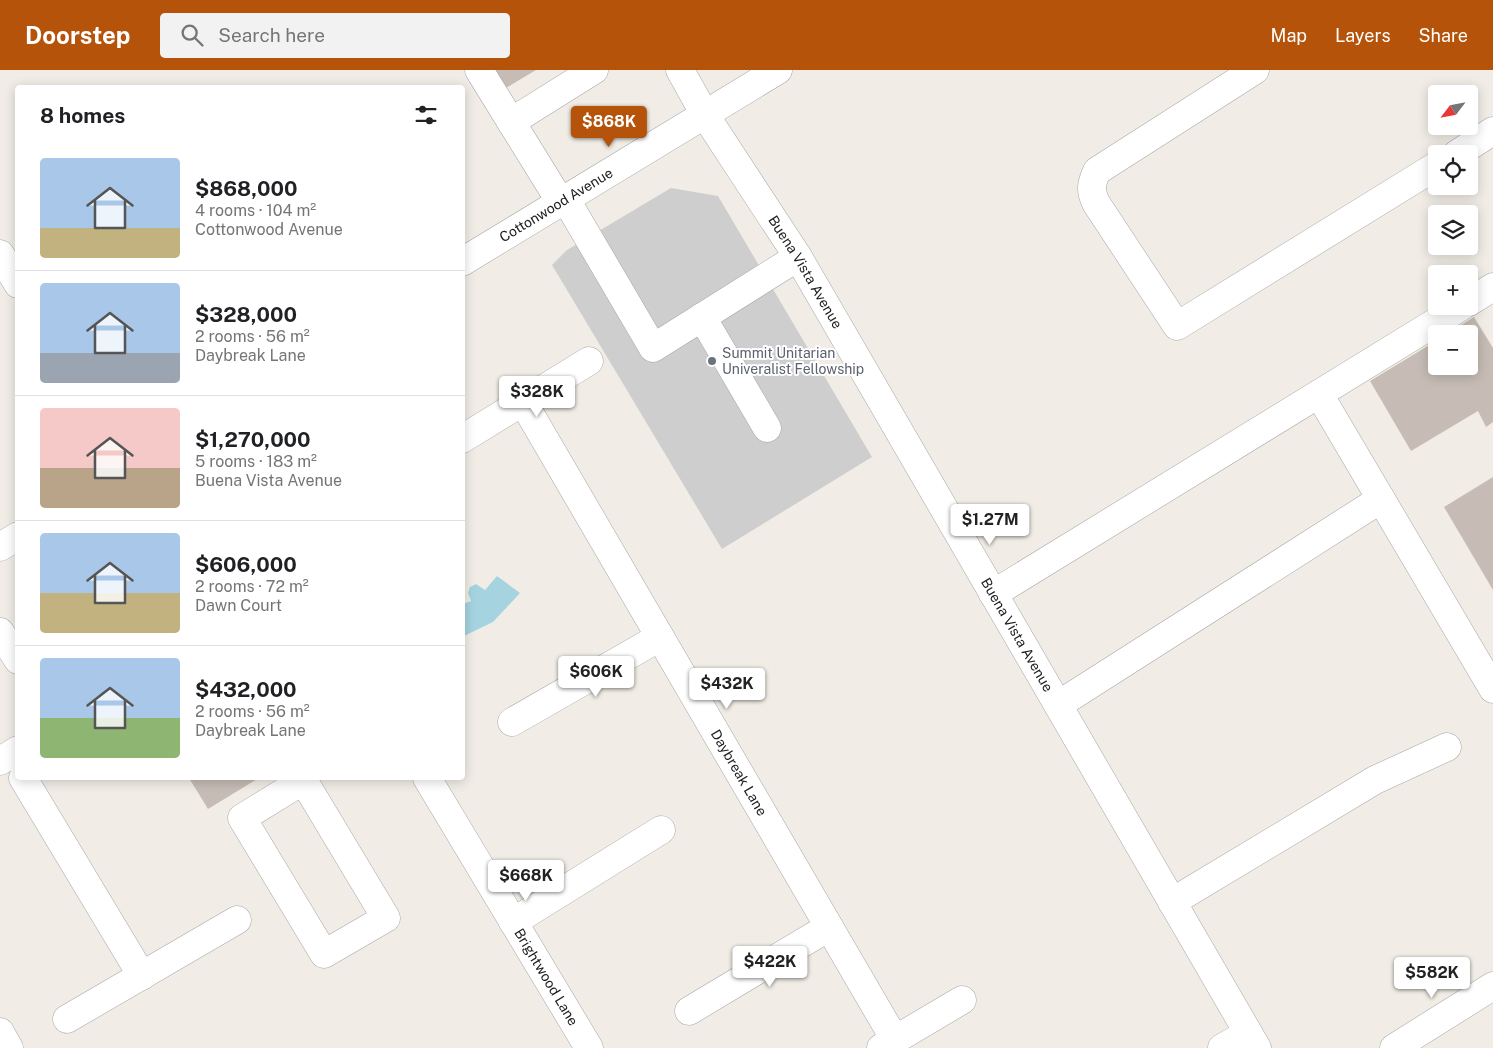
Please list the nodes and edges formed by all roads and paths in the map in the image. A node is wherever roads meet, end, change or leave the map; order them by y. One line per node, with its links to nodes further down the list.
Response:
1 (479, 70): 7 (street)
2 (594, 70): 7 (street)
3 (680, 70): 6 (street, Buena Vista Avenue)
4 (778, 70): 6 (street, Cottonwood Avenue)
5 (1255, 70): 10 (street)
6 (705, 115): 11 (street, Cottonwood Avenue); 13 (street, Buena Vista Avenue)
7 (511, 122): 11 (street)
8 (1493, 132): 9 (street)
9 (1472, 145)
10 (1428, 171)
11 (562, 200): 14 (street, Cottonwood Avenue); 19 (street)
12 (0, 254): 15 (street)
13 (798, 258): 19 (street); 28 (street, Buena Vista Avenue)
14 (465, 260)
15 (15, 279)
16 (1493, 287): 17 (street)
17 (1478, 296)
18 (1447, 315): 21 (street)
19 (702, 317): 23 (street)
20 (589, 361): 22 (street)
21 (1319, 394): 25 (street); 28 (street)
22 (523, 402): 24 (street); 30 (street, Daybreak Lane)
23 (767, 428)
24 (465, 437)
25 (1381, 499): 32 (street); 33 (street)
26 (15, 538): 27 (street)
27 (0, 547)
28 (993, 594): 33 (street, Buena Vista Avenue)
29 (0, 632): 31 (street)
30 (660, 637): 34 (street); 44 (street, Daybreak Lane)
31 (15, 655)
32 (1493, 689)
33 (1058, 705): 41 (street, Buena Vista Avenue)
34 (512, 722)
35 (1447, 747): 41 (street)
36 (24, 780): 45 (street)
37 (301, 780): 38 (street)
38 (304, 780)
39 (428, 780): 43 (street, Brightwood Lane)
40 (661, 830): 43 (street)
41 (1172, 902): 51 (street, Buena Vista Avenue)
42 (237, 920): 45 (street)
43 (513, 922): 54 (street, Brightwood Lane)
44 (829, 927): 48 (street); 52 (street, Daybreak Lane)
45 (142, 976): 49 (street)
46 (1493, 986): 56 (street)
47 (962, 1000): 52 (street)
48 (689, 1012)
49 (67, 1020)
50 (0, 1032): 53 (street)
51 (1252, 1040): 55 (street)
52 (888, 1044)
53 (10, 1048)
54 (588, 1048)
55 (1222, 1048)
56 (1394, 1048)

